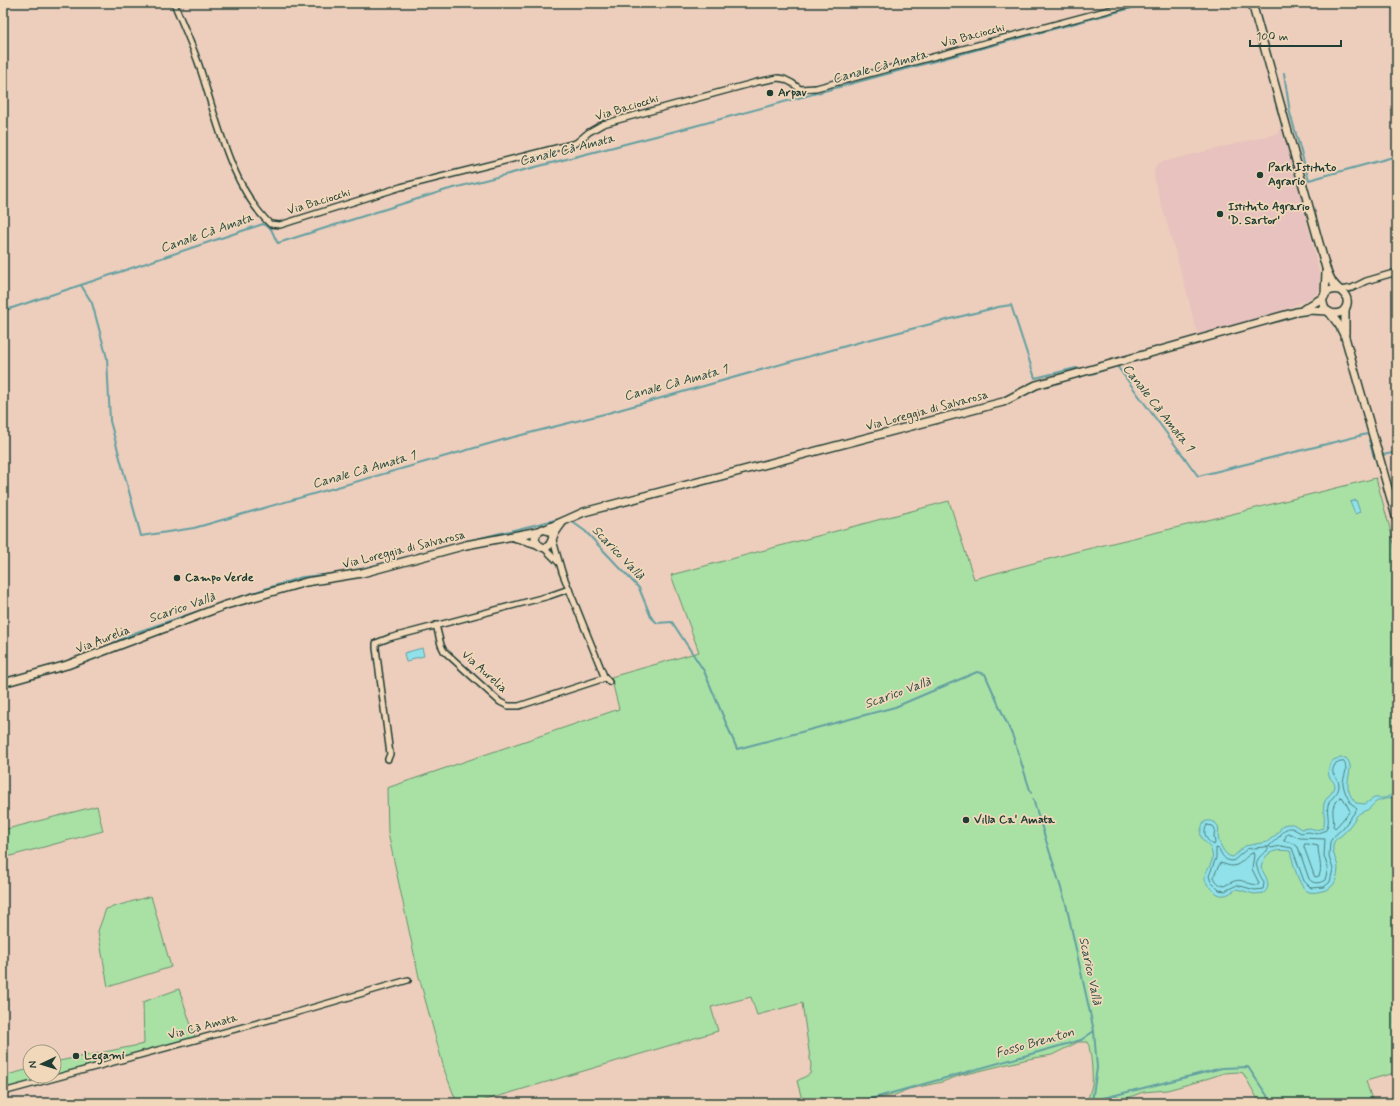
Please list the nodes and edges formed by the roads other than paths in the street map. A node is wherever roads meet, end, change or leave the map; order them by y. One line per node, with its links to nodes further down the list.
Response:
1 (174, 3): 2 (street, Via Baciocchi)
2 (1135, 3)
3 (1252, 3): 4 (street)
4 (1326, 268): 7 (street); 8 (street)
5 (1397, 272): 6 (street)
6 (1356, 286): 7 (street); 9 (street)
7 (1339, 290): 8 (street); 9 (street)
8 (1324, 296): 11 (street, Via Loreggia di Salvarosa); 12 (street)
9 (1347, 301): 10 (street)
10 (1345, 309): 12 (street); 13 (street)
11 (1296, 312): 12 (street, Via Loreggia di Salvarosa); 15 (street, Via Loreggia di Salvarosa)
12 (1328, 312): 13 (street)
13 (1345, 337): 14 (street)
14 (1397, 520)
15 (566, 521): 16 (street, Via Loreggia di Salvarosa); 18 (street)
16 (542, 530): 17 (street, Via Loreggia di Salvarosa); 18 (street); 19 (street)
17 (513, 537): 19 (street, Via Loreggia di Salvarosa); 22 (street, Via Loreggia di Salvarosa)
18 (553, 539): 19 (street); 20 (street)
19 (540, 545): 20 (street)
20 (558, 562): 21 (street)
21 (569, 589): 23 (street); 24 (street)
22 (277, 591): 26 (street, Via Aurelia)
23 (436, 625): 24 (street, Via Aurelia); 27 (street)
24 (605, 678): 25 (street)
25 (609, 682)
26 (3, 683)
27 (388, 759)
28 (408, 980): 29 (street, Via Cà Amata)
29 (3, 1092)

